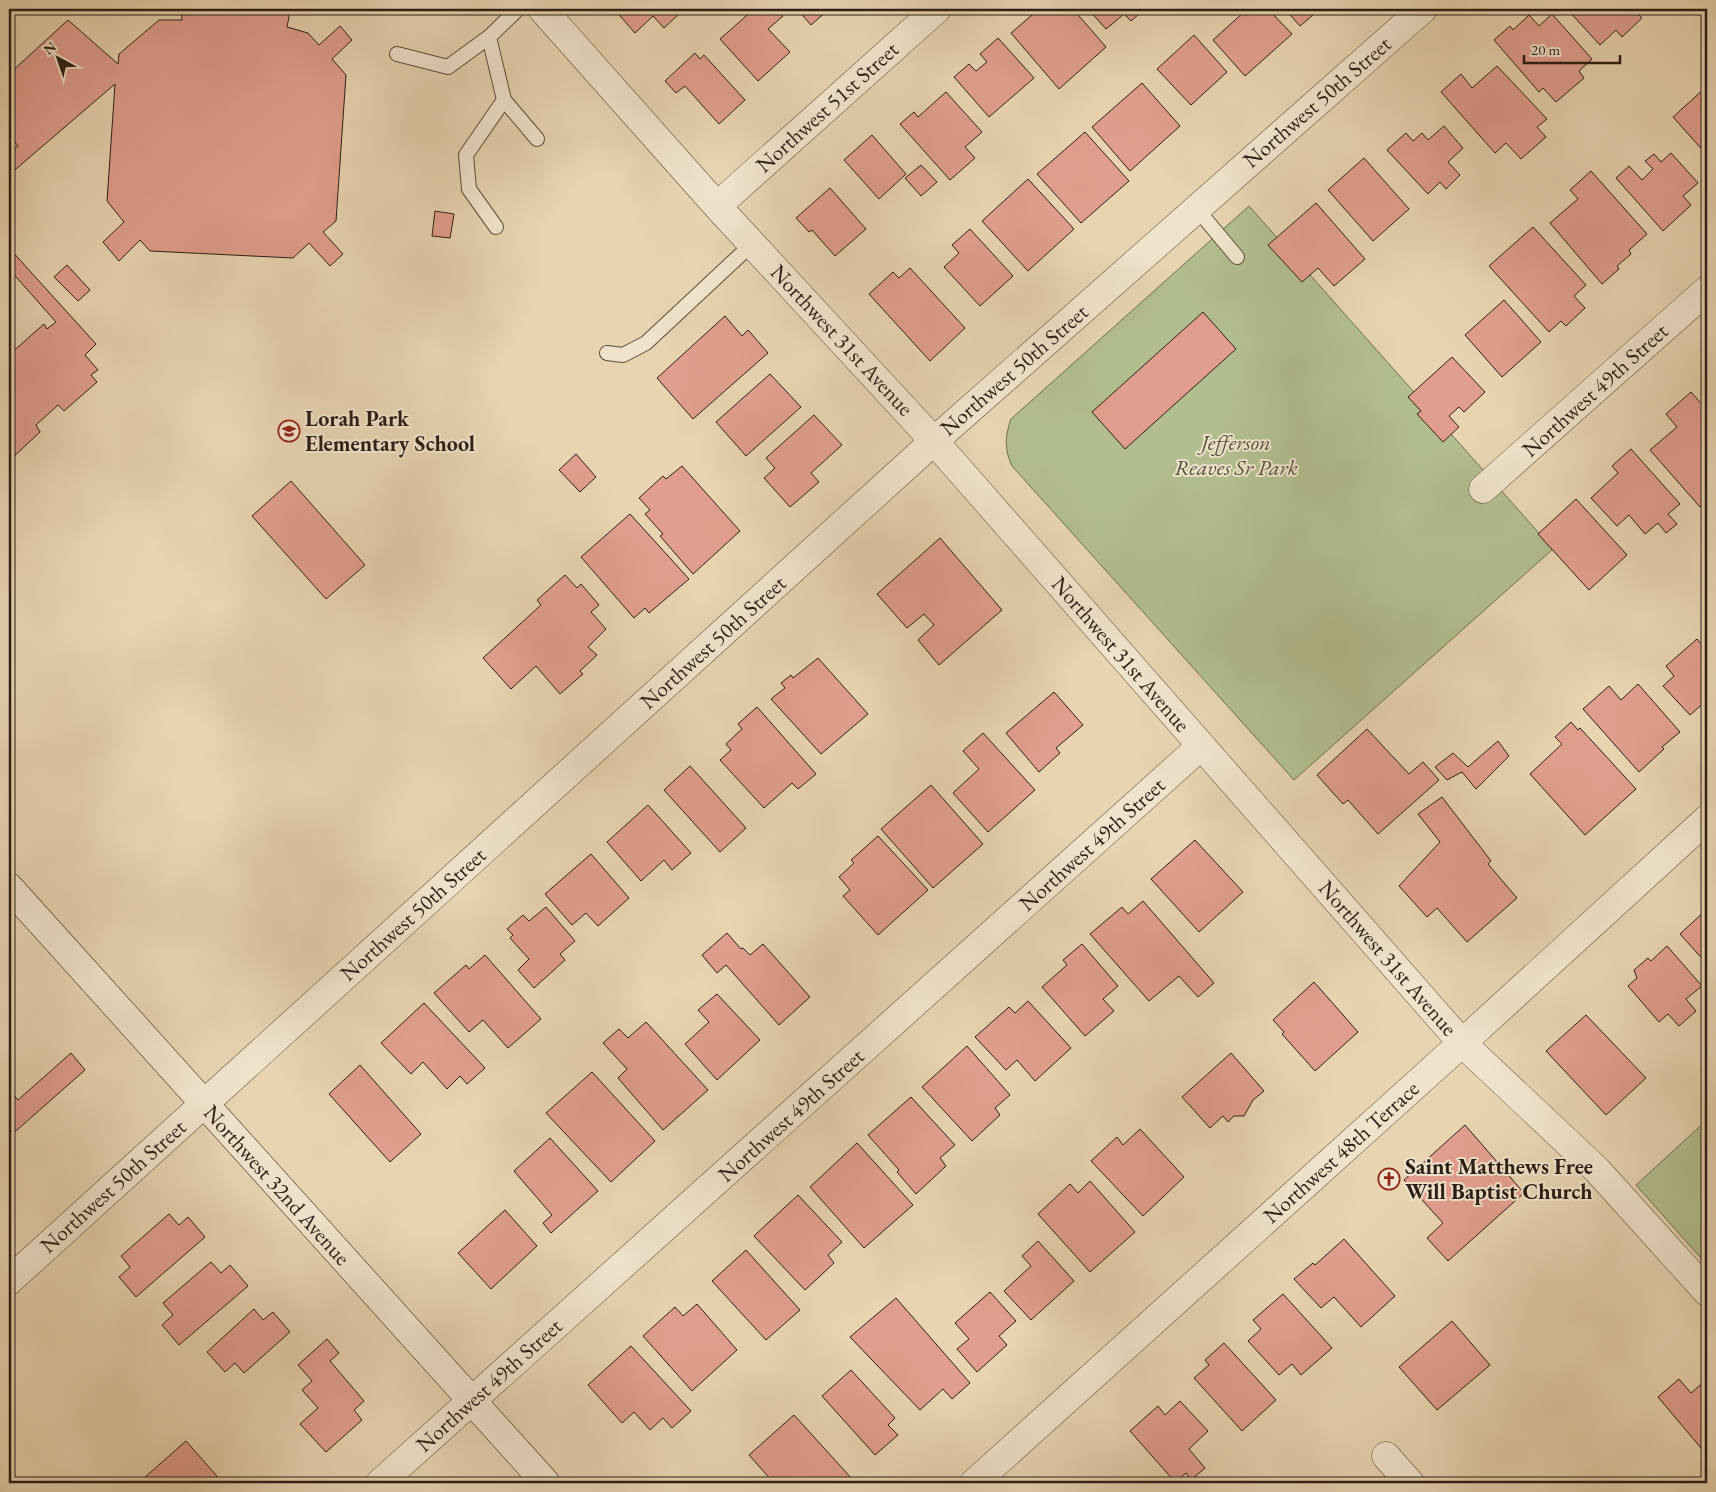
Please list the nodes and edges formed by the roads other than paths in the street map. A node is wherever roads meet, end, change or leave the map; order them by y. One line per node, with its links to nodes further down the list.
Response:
1 (518, 9): 5 (lane)
2 (542, 9): 9 (street, Northwest 31st Avenue)
3 (938, 9): 9 (street, Northwest 51st Street)
4 (1423, 9): 10 (street, Northwest 50th Street)
5 (489, 37): 6 (lane); 7 (lane)
6 (398, 54)
7 (504, 100): 8 (lane); 11 (lane)
8 (537, 140)
9 (717, 206): 12 (street, Northwest 31st Avenue)
10 (1197, 209): 13 (lane); 16 (street, Northwest 50th Street)
11 (496, 227)
12 (752, 244): 15 (lane); 16 (street, Northwest 31st Avenue)
13 (1236, 257)
14 (1707, 290): 17 (street, Northwest 49th Street)
15 (607, 353)
16 (934, 441): 18 (street, Northwest 31st Avenue); 22 (street, Northwest 50th Street)
17 (1484, 489)
18 (1201, 746): 21 (street, Northwest 31st Avenue); 25 (street, Northwest 49th Street)
19 (1707, 819): 21 (street, Northwest 48th Terrace)
20 (9, 887): 22 (street, Northwest 32nd Avenue)
21 (1462, 1043): 24 (street, Northwest 31st Avenue); 29 (street, Northwest 48th Terrace)
22 (204, 1103): 23 (street, Northwest 50th Street); 25 (street, Northwest 32nd Avenue)
23 (9, 1281)
24 (1707, 1292)
25 (472, 1401): 27 (street, Northwest 49th Street); 28 (street, Northwest 32nd Avenue)
26 (1386, 1456): 30 (street)
27 (380, 1483)
28 (546, 1483)
29 (974, 1483)
30 (1410, 1483)

